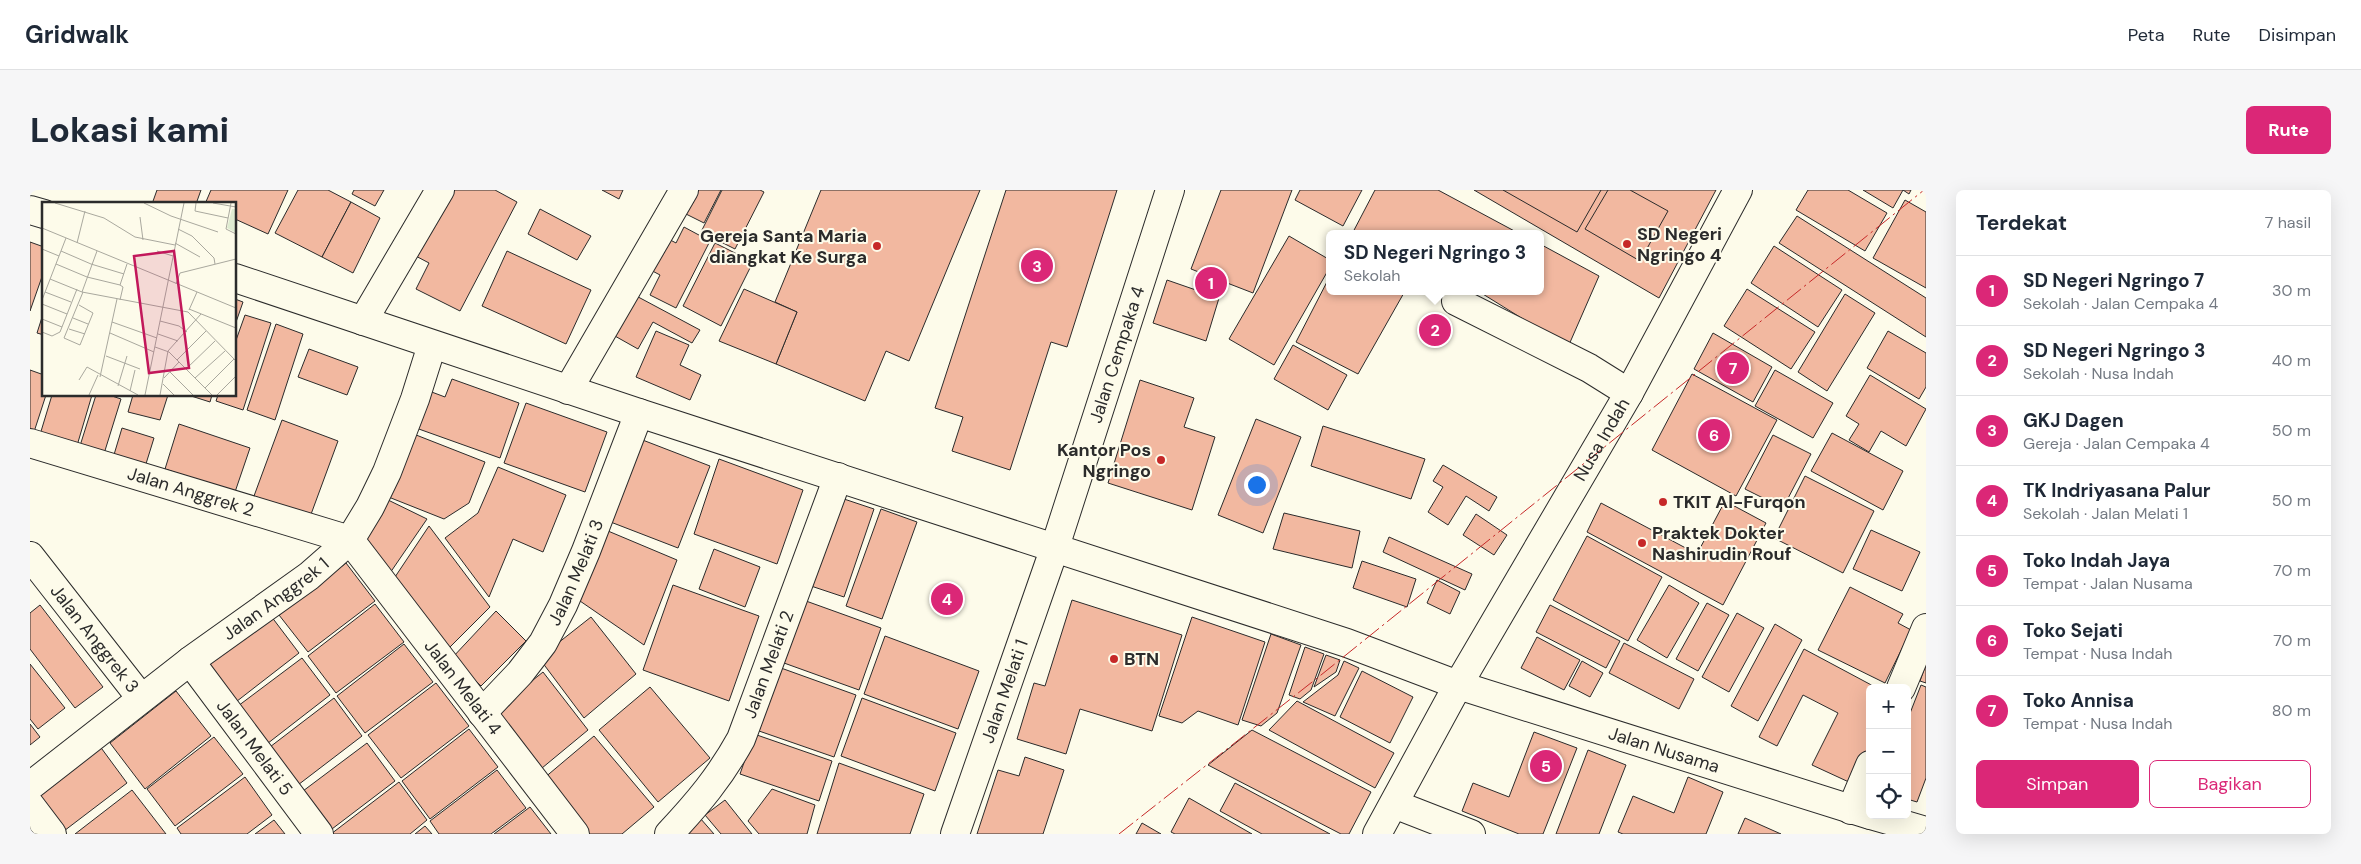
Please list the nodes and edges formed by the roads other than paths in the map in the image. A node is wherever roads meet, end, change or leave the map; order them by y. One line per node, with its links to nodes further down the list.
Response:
1 (440, 190): 7 (street)
2 (684, 190): 9 (street)
3 (1170, 190): 15 (street, Jalan Cempaka 4)
4 (1738, 190): 10 (street, Nusa Indah)
5 (236, 278): 7 (street, Jalan Nusama)
6 (1456, 300): 10 (street)
7 (364, 321): 8 (street, Jalan Nusama)
8 (432, 344): 9 (street, Jalan Nusama); 14 (street, Jalan Anggrek 1)
9 (568, 390): 11 (street, Jalan Nusama)
10 (1628, 393): 20 (street, Nusa Indah)
11 (639, 414): 13 (street, Jalan Nusama); 22 (street, Jalan Melati 3)
12 (30, 443): 14 (street, Jalan Anggrek 2)
13 (838, 476): 15 (street, Jalan Nusama); 32 (street, Jalan Melati 2)
14 (350, 540): 18 (street, Jalan Anggrek 1); 22 (street, Jalan Melati 4)
15 (1055, 547): 20 (street, Jalan Nusama); 33 (street, Jalan Melati 1)
16 (30, 556): 21 (street, Jalan Anggrek 3)
17 (1926, 628): 19 (street)
18 (190, 661): 21 (street, Jalan Anggrek 1); 30 (street, Jalan Melati 5)
19 (1903, 684)
20 (1458, 685): 25 (street, Nusa Indah); 27 (street, Jalan Nusama)
21 (142, 698): 24 (street, Jalan Anggrek 1)
22 (482, 713): 31 (street, Jalan Melati 4)
23 (1869, 774): 27 (street)
24 (30, 786)
25 (1394, 804): 34 (street, Nusa Indah); 35 (street)
26 (30, 805): 29 (street)
27 (1864, 813): 28 (street, Jalan Nusama)
28 (1926, 831)
29 (52, 834)
30 (318, 834)
31 (575, 834)
32 (668, 834)
33 (955, 834)
34 (1377, 834)
35 (1471, 834)

